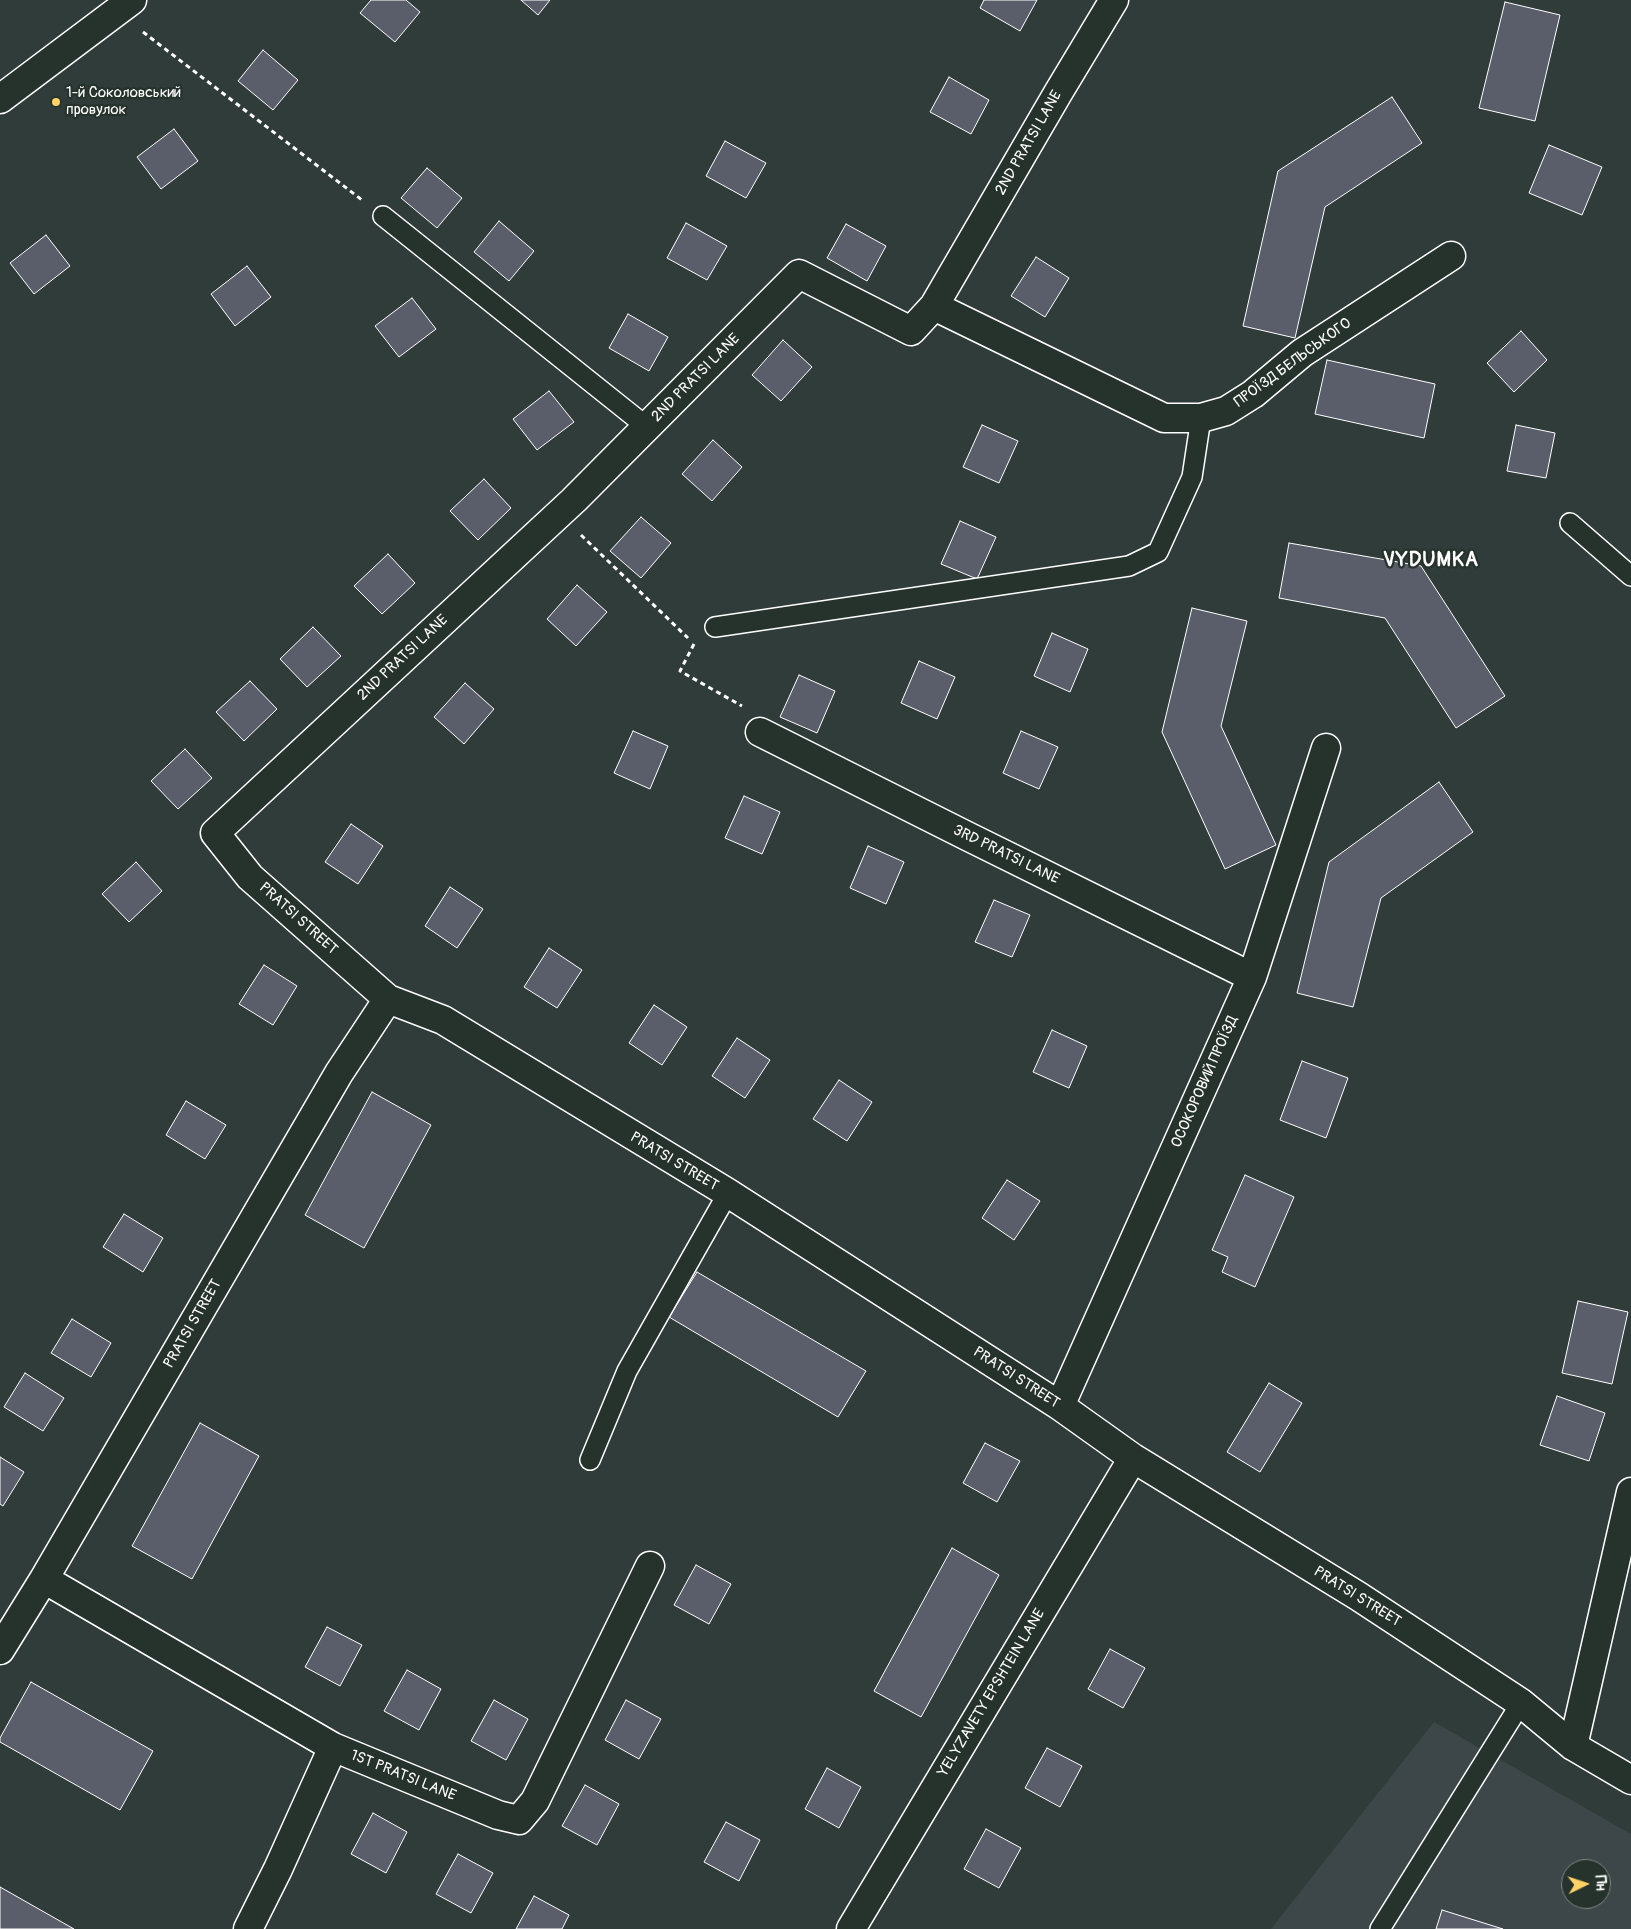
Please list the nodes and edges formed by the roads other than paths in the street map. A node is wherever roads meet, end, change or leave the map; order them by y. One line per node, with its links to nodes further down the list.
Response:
1 (1114, 0): 6 (street, 2ND PRATSI LANE)
2 (124, 6): 3 (street)
3 (0, 99)
4 (383, 216): 8 (lane)
5 (1451, 256): 7 (street, ПРОЇЗД БЕЛЬСЬКОГО)
6 (934, 306): 7 (street, ПРОЇЗД БЕЛЬСЬКОГО); 8 (street, 2ND PRATSI LANE)
7 (1201, 418): 11 (lane)
8 (647, 427): 14 (street, 2ND PRATSI LANE)
9 (1570, 523): 10 (lane)
10 (1631, 576)
11 (715, 627)
12 (760, 732): 15 (street, 3RD PRATSI LANE)
13 (1326, 748): 15 (street, ОСОКОРОВИЙ ПРОЇЗД)
14 (215, 833): 16 (street, PRATSI STREET)
15 (1252, 977): 18 (street, ОСОКОРОВИЙ ПРОЇЗД)
16 (388, 999): 17 (street, PRATSI STREET); 23 (street, PRATSI STREET)
17 (728, 1194): 18 (street, PRATSI STREET); 20 (lane)
18 (1060, 1406): 19 (street, PRATSI STREET)
19 (1133, 1458): 25 (street, PRATSI STREET); 30 (street, YELYZAVETY EPSHTEIN LANE)
20 (590, 1460)
21 (1631, 1492): 26 (street)
22 (650, 1566): 27 (street, 1ST PRATSI LANE)
23 (44, 1579): 24 (street, PRATSI STREET); 27 (street, 1ST PRATSI LANE)
24 (0, 1650)
25 (1520, 1703): 26 (street, PRATSI STREET); 31 (lane)
26 (1573, 1746): 28 (street, PRATSI STREET)
27 (332, 1747): 29 (street)
28 (1631, 1780)
29 (248, 1929)
30 (851, 1929)
31 (1380, 1929)

